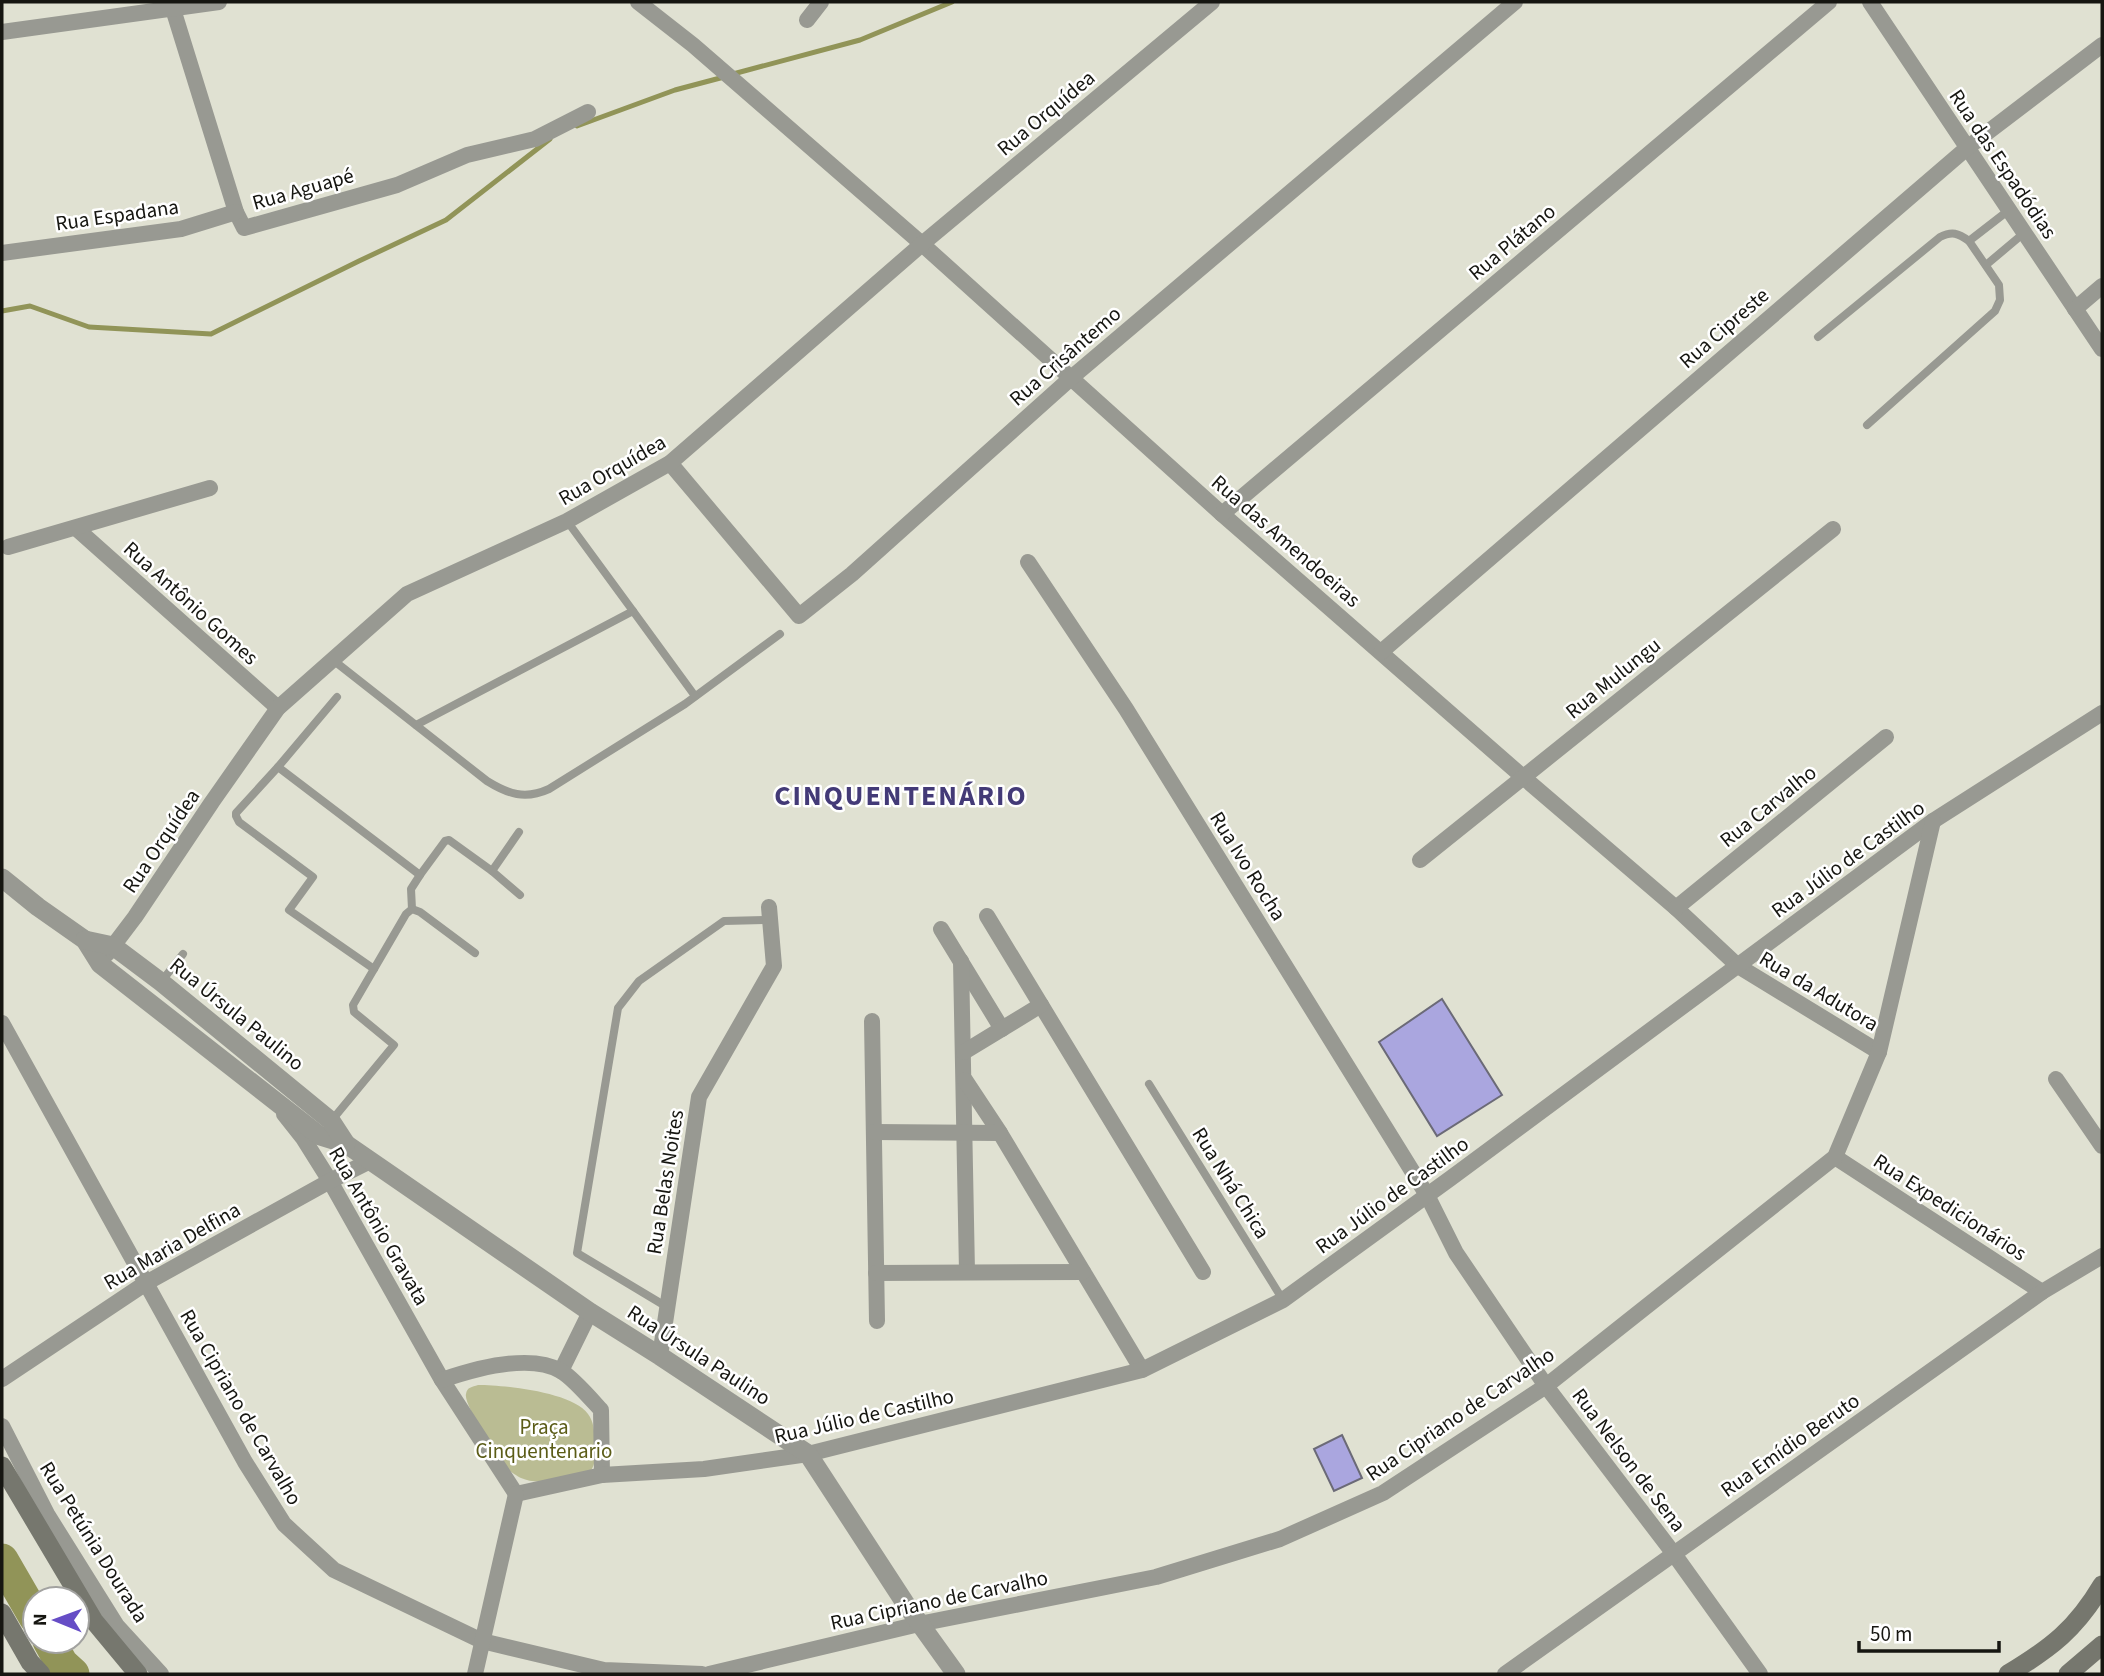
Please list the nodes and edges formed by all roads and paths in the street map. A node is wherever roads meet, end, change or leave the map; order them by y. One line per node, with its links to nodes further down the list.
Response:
1 (219, 2): 8 (street)
2 (638, 2): 18 (street, Rua das Amendoeiras)
3 (821, 2): 9 (street)
4 (1212, 2): 18 (street, Rua Orquídea)
5 (1515, 2): 25 (street, Rua Crisântemo)
6 (1829, 2): 29 (street, Rua Plátano)
7 (1870, 2): 13 (street, Rua das Espadódias)
8 (173, 9): 10 (street); 15 (street, Rua Aguapé)
9 (807, 20)
10 (2, 32)
11 (2102, 45): 13 (street, Rua Cipreste)
12 (588, 112): 15 (street, Rua Aguapé)
13 (1967, 148): 14 (street, Rua das Espadódias); 37 (street, Rua Cipreste)
14 (2008, 210): 16 (street, Rua das Espadódias); 17 (lane)
15 (236, 212): 19 (street, Rua Espadana)
16 (2024, 233): 20 (lane); 22 (street, Rua das Espadódias)
17 (1969, 241): 20 (lane); 23 (lane)
18 (922, 244): 25 (street, Rua das Amendoeiras); 27 (street, Rua Orquídea)
19 (2, 253)
20 (1986, 265): 26 (lane)
21 (2102, 285): 22 (street)
22 (2075, 309): 24 (street, Rua das Espadódias)
23 (1818, 337)
24 (2102, 349)
25 (1071, 378): 27 (street, Rua Crisântemo); 29 (street, Rua das Amendoeiras)
26 (1867, 425)
27 (670, 463): 30 (street, Rua Orquídea)
28 (210, 488): 31 (street)
29 (1222, 514): 37 (street, Rua das Amendoeiras)
30 (567, 521): 35 (lane); 38 (street, Rua Orquídea)
31 (77, 528): 33 (street); 41 (street, Rua Antônio Gomes)
32 (1833, 528): 46 (street, Rua Mulungu)
33 (8, 547)
34 (1028, 562): 86 (street, Rua Ivo Rocha)
35 (633, 611): 40 (lane); 43 (lane)
36 (780, 635): 40 (lane)
37 (1381, 652): 46 (street, Rua das Amendoeiras)
38 (333, 660): 41 (street, Rua Orquídea); 43 (lane)
39 (337, 696): 45 (lane)
40 (695, 696): 43 (lane)
41 (278, 708): 60 (street, Rua Orquídea)
42 (2102, 713): 47 (street, Rua Júlio de Castilho)
43 (416, 725)
44 (1886, 737): 54 (street, Rua Carvalho)
45 (278, 767): 51 (lane); 66 (lane)
46 (1522, 777): 49 (street, Rua Mulungu); 54 (street, Rua das Amendoeiras)
47 (1933, 821): 65 (street, Rua Júlio de Castilho); 73 (street, Rua Cipriano de Carvalho)
48 (519, 832): 50 (lane)
49 (1420, 860)
50 (492, 871): 51 (lane); 53 (lane)
51 (420, 875): 55 (lane)
52 (2, 878): 59 (street, Rua Úrsula Paulino)
53 (520, 895)
54 (1676, 908): 65 (street, Rua das Amendoeiras)
55 (412, 909): 61 (lane); 66 (lane)
56 (769, 914): 95 (street, Rua Belas Noites); 95 (lane)
57 (987, 916): 68 (street)
58 (941, 929): 63 (street)
59 (85, 940): 60 (street, Rua Úrsula Paulino); 64 (street, Rua Úrsula Paulino)
60 (113, 946): 64 (street, Rua Orquídea); 67 (street, Rua Úrsula Paulino)
61 (475, 953)
62 (183, 954): 67 (lane)
63 (961, 961): 71 (street); 72 (street)
64 (100, 964): 77 (street, Rua Úrsula Paulino)
65 (1738, 966): 73 (street, Rua da Adutora); 86 (street, Rua Júlio de Castilho)
66 (373, 969): 78 (lane)
67 (161, 982): 78 (street, Rua Úrsula Paulino)
68 (1041, 1005): 71 (street); 90 (street)
69 (872, 1021): 79 (street)
70 (2, 1023): 92 (street, Rua Cipriano de Carvalho)
71 (1002, 1029): 72 (street)
72 (964, 1052): 75 (street)
73 (1879, 1052): 83 (street, Rua Cipriano de Carvalho)
74 (2056, 1079): 82 (street)
75 (965, 1080): 80 (street); 81 (street)
76 (1149, 1084): 94 (lane, Rua Nhá Chica)
77 (271, 1098): 78 (street, Rua Úrsula Paulino); 85 (street, Rua Antônio Gravata)
78 (326, 1128): 84 (street, Rua Úrsula Paulino)
79 (874, 1132): 80 (street); 91 (street)
80 (966, 1133): 81 (street); 88 (street)
81 (1000, 1133): 89 (street)
82 (2102, 1146)
83 (1835, 1157): 93 (street, Rua Expedicionários); 103 (street, Rua Cipriano de Carvalho)
84 (370, 1161): 85 (street, Rua Maria Delfina); 96 (street, Rua Úrsula Paulino)
85 (330, 1181): 92 (street, Rua Maria Delfina); 102 (street, Rua Antônio Gravata)
86 (1427, 1195): 94 (street, Rua Júlio de Castilho); 103 (street, Rua Nelson de Sena)
87 (2102, 1256): 93 (street, Rua Emídio Beruto)
88 (967, 1272): 89 (street); 91 (street)
89 (1083, 1272): 99 (street)
90 (1203, 1272)
91 (876, 1273): 97 (street)
92 (146, 1283): 101 (street, Rua Maria Delfina); 113 (street, Rua Cipriano de Carvalho)
93 (2042, 1292): 109 (street, Rua Emídio Beruto)
94 (1283, 1300): 99 (street, Rua Júlio de Castilho)
95 (667, 1307): 98 (street, Rua Belas Noites)
96 (590, 1312): 98 (street, Rua Úrsula Paulino); 100 (street)
97 (877, 1321)
98 (660, 1356): 105 (street, Rua Úrsula Paulino)
99 (1142, 1370): 105 (street, Rua Júlio de Castilho)
100 (561, 1371): 102 (street); 107 (street)
101 (2, 1379)
102 (442, 1380): 108 (street, Rua Antônio Gravata)
103 (1546, 1386): 109 (street, Rua Nelson de Sena); 112 (street, Rua Cipriano de Carvalho)
104 (2, 1426): 117 (street, Rua Petúnia Dourada)
105 (808, 1454): 107 (street, Rua Júlio de Castilho); 112 (street, Rua Úrsula Paulino)
106 (2, 1466): 116 (main road)
107 (602, 1475): 108 (street, Rua Júlio de Castilho)
108 (516, 1494): 113 (street)
109 (1674, 1554): 122 (street, Rua Emídio Beruto); 123 (street, Rua Nelson de Sena)
110 (2102, 1585): 124 (main road)
111 (2, 1613): 115 (main road)
112 (919, 1624): 120 (street, Rua Cipriano de Carvalho); 121 (street, Rua Úrsula Paulino)
113 (482, 1641): 118 (street); 119 (street, Rua Cipriano de Carvalho)
114 (2102, 1645): 125 (main road)
115 (41, 1674)
116 (138, 1674)
117 (160, 1674)
118 (475, 1674)
119 (702, 1674)
120 (709, 1674)
121 (956, 1674)
122 (1505, 1674)
123 (1760, 1674)
124 (2008, 1674)
125 (2068, 1674)

